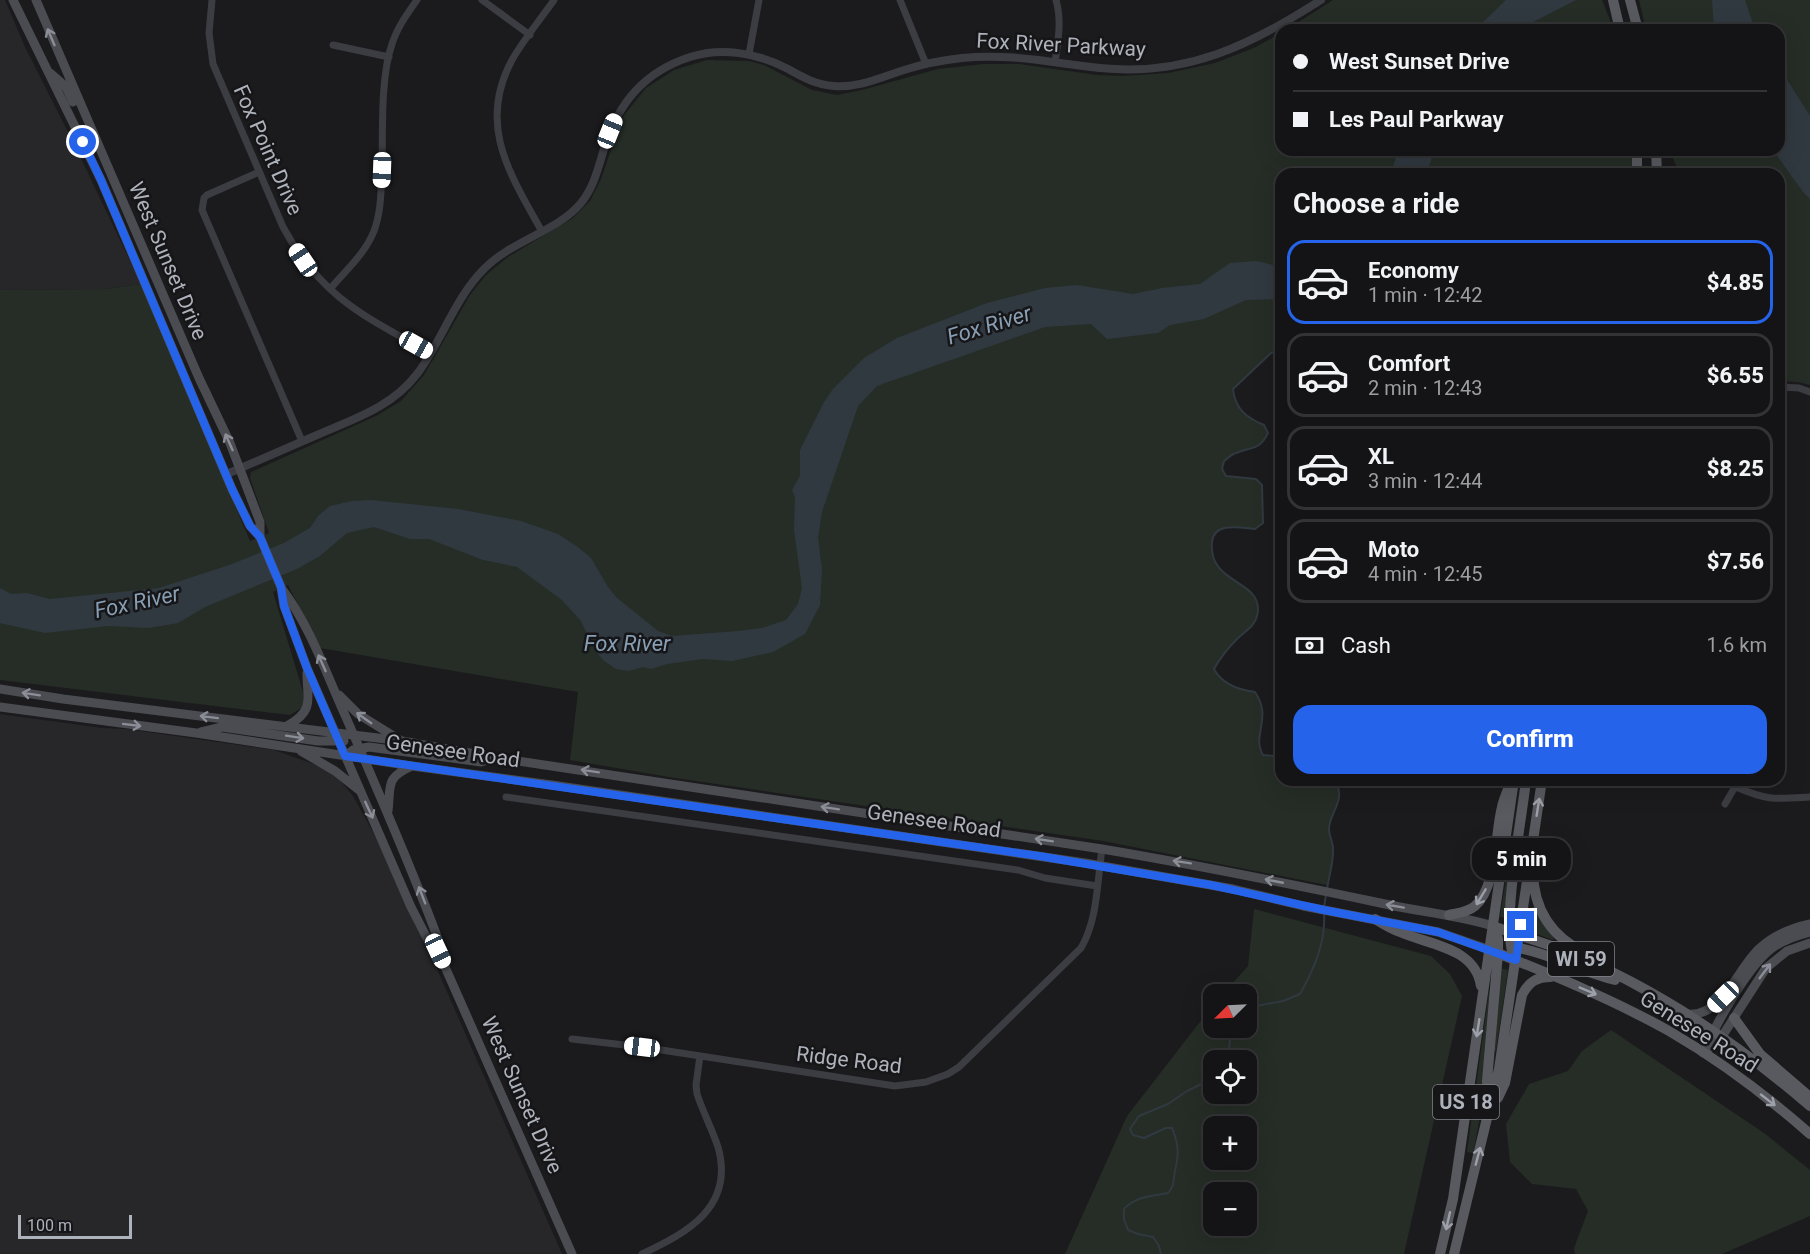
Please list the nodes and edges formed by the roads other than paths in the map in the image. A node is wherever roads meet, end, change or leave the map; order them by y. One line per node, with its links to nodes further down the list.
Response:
1 (13, 0): 19 (main road, West Sunset Drive)
2 (36, 0): 25 (main road, West Sunset Drive, one-way to 2)
3 (213, 0): 27 (street, Fox Point Drive)
4 (417, 0): 21 (street)
5 (482, 0): 17 (street)
6 (554, 0): 17 (street)
7 (759, 0): 20 (street)
8 (900, 0): 23 (street)
9 (1056, 0): 22 (street)
10 (1321, 0): 13 (street, Fox River Parkway)
11 (1630, 0): 15 (main road)
12 (1613, 1): 14 (main road)
13 (1282, 24)
14 (1619, 24)
15 (1636, 24)
16 (1275, 28): 22 (street, Fox River Parkway)
17 (530, 34): 28 (street)
18 (333, 45): 21 (street)
19 (36, 48): 24 (main road, West Sunset Drive); 25 (main road)
20 (749, 54): 23 (street, Fox River Parkway); 28 (street, Fox River Parkway)
21 (388, 57): 29 (street)
22 (1055, 62): 23 (street, Fox River Parkway)
23 (926, 64)
24 (47, 71): 26 (main road); 35 (main road, West Sunset Drive)
25 (67, 73): 26 (main road, West Sunset Drive)
26 (88, 123): 34 (main road, West Sunset Drive, one-way to 26)
27 (259, 172): 29 (street, Fox Point Drive); 33 (street)
28 (542, 230): 30 (street, Fox River Parkway)
29 (330, 290): 30 (street, Fox Point Drive)
30 (430, 353): 33 (street, Fox River Parkway)
31 (1785, 387): 32 (street)
32 (1810, 392)
33 (302, 441): 34 (street, Fox River Parkway)
34 (240, 468): 35 (street, Fox River Parkway); 36 (main road, West Sunset Drive)
35 (227, 474): 36 (main road, West Sunset Drive)
36 (260, 537): 37 (main road, West Sunset Drive)
37 (281, 587): 38 (main road, West Sunset Drive); 39 (main road, West Sunset Drive, one-way to 37)
38 (307, 668): 42 (main road); 45 (main road, West Sunset Drive)
39 (332, 687): 44 (main road, West Sunset Drive); 46 (main road, one-way to 39)
40 (0, 689): 42 (main road, Genesee Road, one-way to 40)
41 (0, 707): 43 (main road, Genesee Road, one-way to 43)
42 (288, 726): 45 (main road, Genesee Road)
43 (196, 733): 45 (main road, one-way to 45); 48 (main road, Genesee Road)
44 (354, 735): 45 (main road, Genesee Road); 46 (main road, Genesee Road); 47 (main road, West Sunset Drive)
45 (337, 738): 49 (main road, West Sunset Drive)
46 (402, 741): 50 (main road, Genesee Road)
47 (359, 748): 49 (main road); 50 (main road); 51 (main road, West Sunset Drive)
48 (296, 749): 49 (main road, Genesee Road); 59 (main road)
49 (345, 756): 51 (main road, Genesee Road); 59 (main road, West Sunset Drive)
50 (498, 758): 65 (main road, Genesee Road, one-way to 50)
51 (364, 759): 52 (main road, Genesee Road); 63 (main road, West Sunset Drive)
52 (412, 766): 63 (main road); 66 (main road, Genesee Road)
53 (1511, 786): 68 (main road, one-way to 68)
54 (1512, 786): 71 (main road, US 18)
55 (1525, 786): 73 (main road)
56 (1541, 786): 64 (main road, US 18, one-way to 56)
57 (1736, 786): 62 (street)
58 (1740, 786): 61 (street)
59 (360, 792): 77 (main road, West Sunset Drive, one-way to 77)
60 (506, 797): 67 (street, Genesee Road)
61 (1810, 797)
62 (1725, 804)
63 (388, 814): 77 (main road, West Sunset Drive, one-way to 63)
64 (1534, 834): 73 (main road, US 18); 80 (main road)
65 (1102, 849): 66 (street, Ridge Road); 68 (main road, Genesee Road, one-way to 65)
66 (1100, 866): 67 (street, Ridge Road); 69 (main road, Genesee Road)
67 (1097, 886): 87 (street, Ridge Road)
68 (1449, 915): 71 (main road, Genesee Road)
69 (1375, 919): 76 (main road, Genesee Road); 81 (main road)
70 (1810, 924): 82 (main road)
71 (1493, 926): 73 (main road, Genesee Road / WI 59); 76 (main road, US 18)
72 (1810, 932): 84 (main road)
73 (1515, 934): 75 (main road, US 18); 80 (main road, Genesee Road / WI 59)
74 (1810, 943): 83 (main road, one-way to 74)
75 (1514, 947): 76 (main road); 78 (main road, US 18); 80 (main road)
76 (1496, 950): 78 (main road, Genesee Road); 81 (main road, US 18); 90 (main road)
77 (438, 951): 92 (main road, West Sunset Drive)
78 (1516, 960): 79 (main road, Genesee Road); 90 (main road, US 18)
79 (1553, 977): 86 (main road, Genesee Road, one-way to 86); 90 (main road)
80 (1637, 986): 82 (main road, Genesee Road / WI 59)
81 (1482, 1001): 94 (main road, US 18, one-way to 94)
82 (1685, 1014): 84 (main road, Genesee Road / WI 59)
83 (1734, 1018): 84 (main road); 88 (main road)
84 (1717, 1035): 86 (main road); 89 (main road, Genesee Road / WI 59)
85 (572, 1039): 87 (street, Ridge Road)
86 (1703, 1053): 91 (main road, Genesee Road, one-way to 91)
87 (700, 1056): 93 (street)
88 (1810, 1097)
89 (1810, 1106)
90 (1490, 1114): 95 (main road, US 18, one-way to 90)
91 (1810, 1134)
92 (572, 1254)
93 (642, 1254)
94 (1440, 1254)
95 (1454, 1254)

